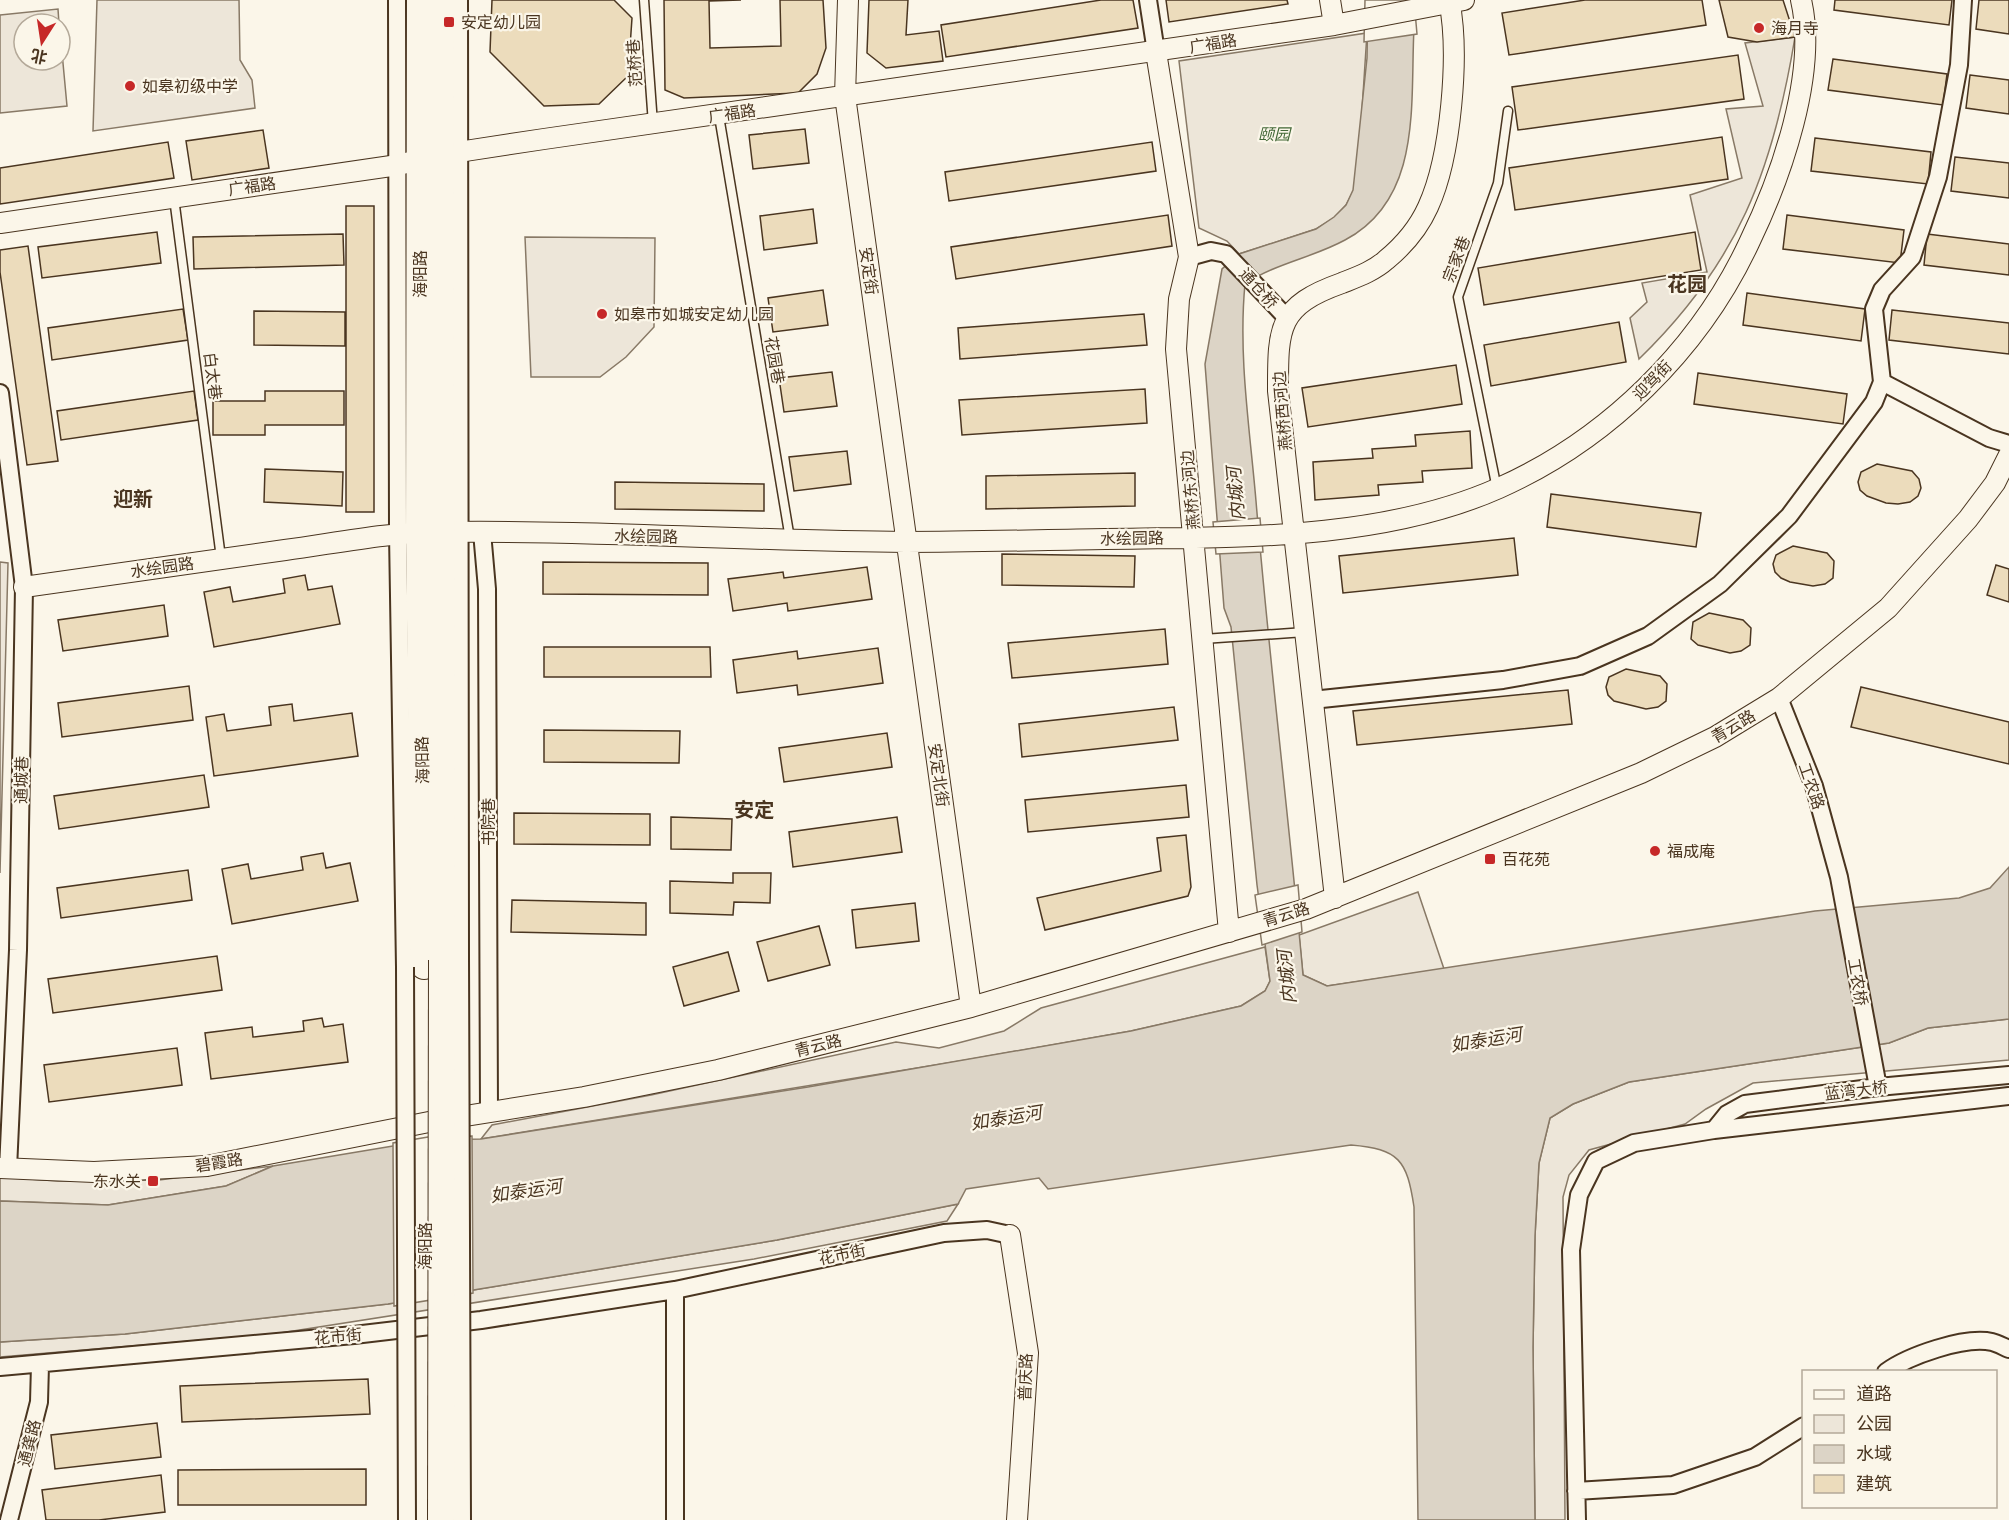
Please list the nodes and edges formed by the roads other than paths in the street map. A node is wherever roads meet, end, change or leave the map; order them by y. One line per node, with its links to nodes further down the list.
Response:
1 (397, 0): 20 (street)
2 (420, 0): 20 (main road, 海阳路)
3 (440, 0): 20 (main road, 海阳路)
4 (459, 0): 20 (street)
5 (644, 0): 19 (lane, 范桥巷)
6 (848, 0): 16 (street, 安定街)
7 (1148, 0): 15 (street)
8 (1330, 0): 14 (street)
9 (1801, 0): 13 (street, 迎驾街)
10 (1809, 0): 13 (street)
11 (1963, 0): 25 (street)
12 (1454, 1): 14 (street, 广福路); 24 (street, 燕桥西河边)
13 (1806, 22): 30 (street, 迎驾街)
14 (1334, 25): 15 (street, 广福路)
15 (1156, 52): 16 (street, 广福路); 23 (street, 燕桥东河边)
16 (845, 96): 18 (street, 广福路); 37 (street, 安定街)
17 (1508, 111): 30 (lane, 宗家巷)
18 (719, 116): 19 (street, 广福路); 36 (lane, 花园巷)
19 (653, 124): 20 (street, 广福路)
20 (429, 158): 21 (street, 广福路); 31 (main road, 海阳路); 31 (street)
21 (174, 198): 22 (street, 广福路); 38 (lane, 白太巷)
22 (0, 223)
23 (1189, 257): 24 (street, 通仓桥); 35 (street, 燕桥东河边)
24 (1287, 318): 33 (street, 燕桥西河边)
25 (1882, 382): 27 (street); 43 (street)
26 (0, 393): 39 (street, 通城巷)
27 (2009, 444)
28 (2009, 455): 29 (street, 青云路)
29 (2002, 488): 42 (street, 青云路)
30 (1497, 489): 33 (street, 迎驾街)
31 (430, 532): 32 (street, 水绘园路); 38 (street, 水绘园路); 47 (main road, 海阳路); 47 (street)
32 (482, 532): 36 (street, 水绘园路); 52 (street, 书院巷)
33 (1294, 532): 34 (street, 迎驾街); 40 (street, 燕桥西河边)
34 (1271, 534): 35 (street, 水绘园路)
35 (1203, 537): 37 (street, 水绘园路); 41 (street, 燕桥东河边)
36 (790, 539): 37 (street, 水绘园路)
37 (907, 542): 48 (street, 安定北街)
38 (221, 559): 39 (street, 水绘园路)
39 (24, 587): 55 (street, 通城巷)
40 (1305, 632): 41 (lane); 43 (street, 燕桥西河边)
41 (1203, 639): 46 (street, 燕桥东河边)
42 (1779, 698): 44 (street, 工农路); 45 (street, 青云路)
43 (1312, 700): 45 (street, 燕桥西河边)
44 (1839, 877): 50 (street, 工农桥)
45 (1335, 898): 46 (street, 青云路)
46 (1229, 932): 48 (street, 青云路)
47 (433, 962): 65 (street, bridge); 66 (main road, 海阳路); 67 (main road, 海阳路, bridge); 68 (street, bridge)
48 (971, 1007): 52 (street, 青云路)
49 (2009, 1075): 50 (street, 蓝湾大桥)
50 (1878, 1087): 54 (street, 蓝湾大桥)
51 (2009, 1096): 54 (street)
52 (489, 1112): 53 (street, 青云路)
53 (434, 1121): 55 (street, 碧霞路)
54 (1714, 1130): 63 (street)
55 (4, 1168)
56 (1010, 1235): 57 (street, 花市街); 70 (street, 普庆路)
57 (675, 1290): 59 (street, 花市街); 69 (street)
58 (2009, 1349): 61 (street)
59 (40, 1365): 60 (street, 花市街); 64 (street, 通龚路)
60 (0, 1367)
61 (1888, 1370)
62 (1802, 1427): 63 (street)
63 (1576, 1491): 71 (street)
64 (9, 1520)
65 (407, 1520)
66 (426, 1520)
67 (441, 1520)
68 (462, 1520)
69 (675, 1520)
70 (1017, 1520)
71 (1577, 1520)

